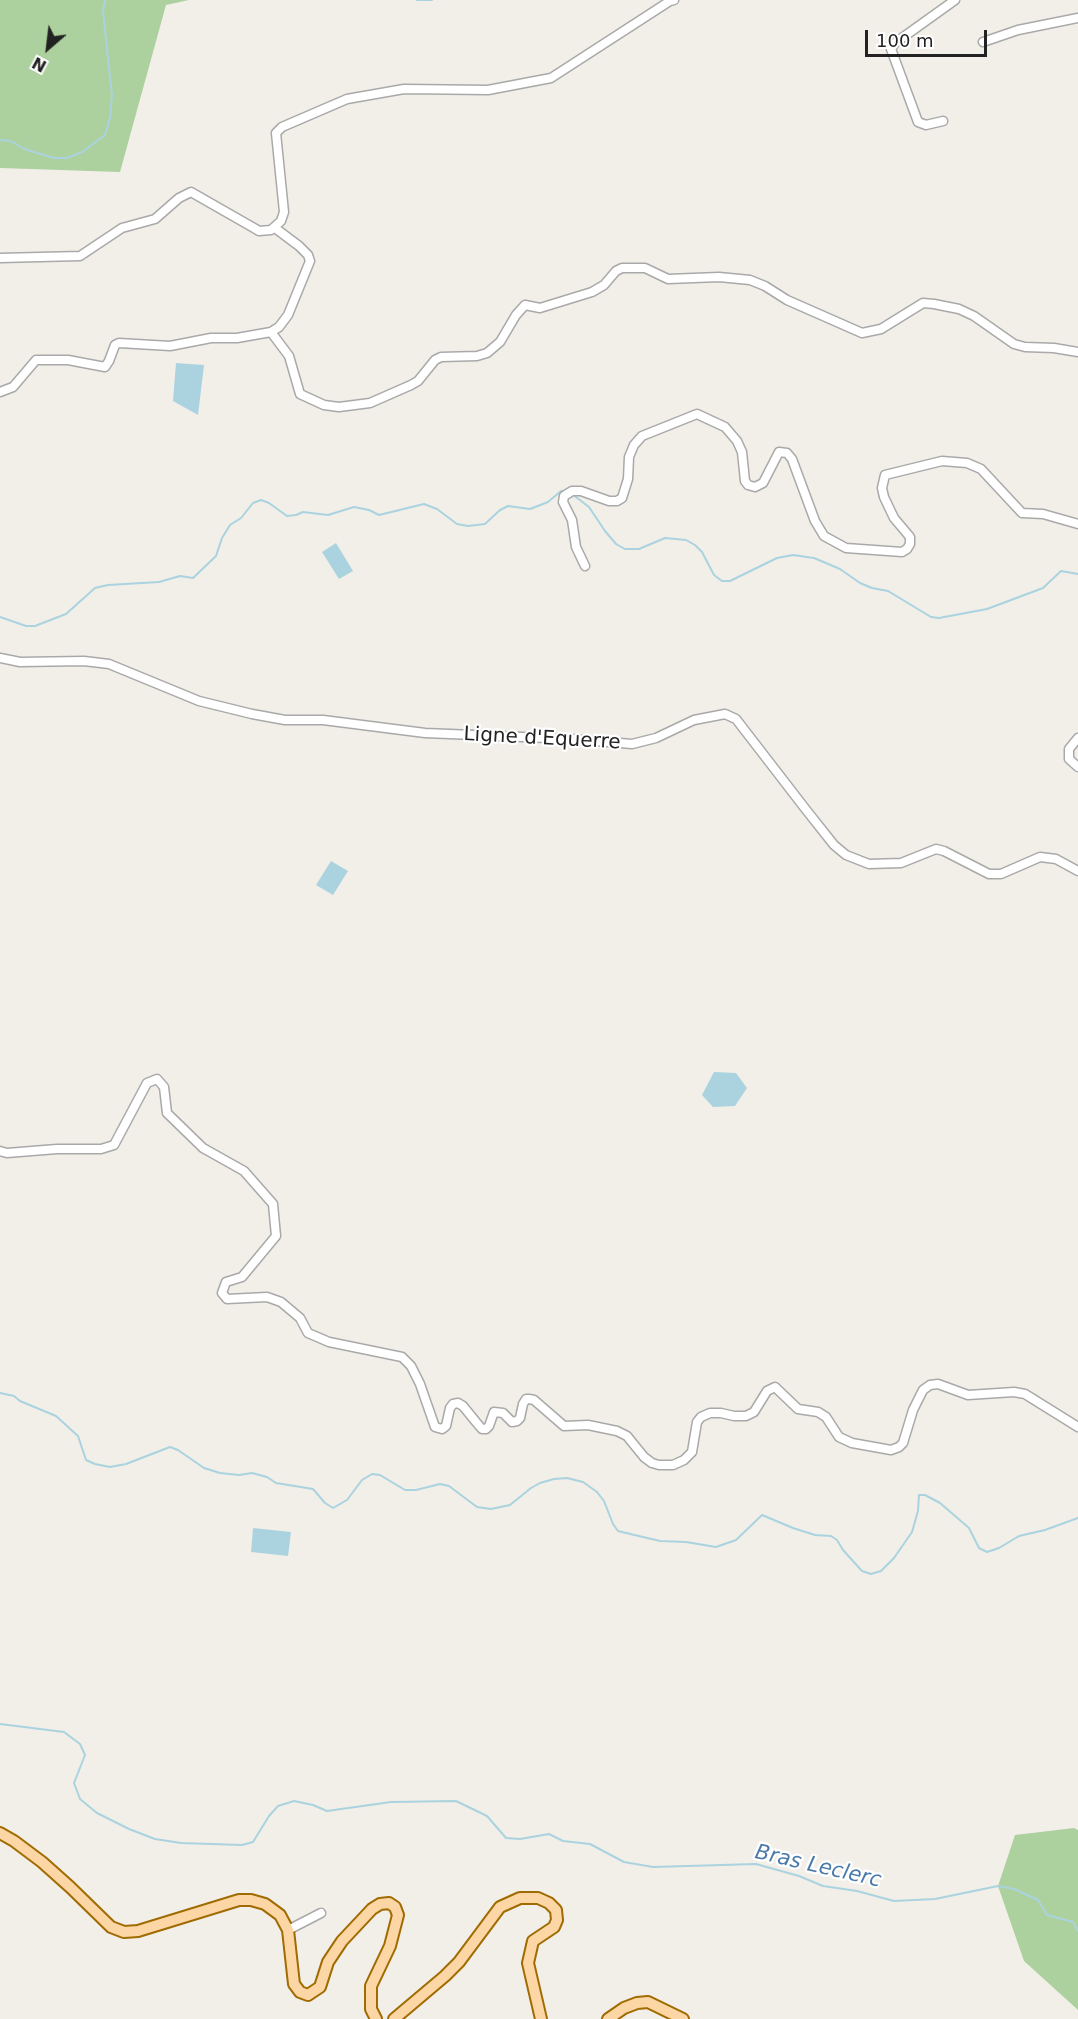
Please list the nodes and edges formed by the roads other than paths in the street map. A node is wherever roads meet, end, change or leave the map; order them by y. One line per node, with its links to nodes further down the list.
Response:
1 (674, 0): 6 (street)
2 (956, 0): 5 (street)
3 (1078, 18): 4 (street)
4 (983, 42)
5 (943, 121)
6 (275, 228): 7 (street); 8 (street)
7 (0, 258)
8 (271, 332): 9 (street); 10 (street)
9 (1078, 351)
10 (0, 392)
11 (1078, 524): 12 (street)
12 (585, 566)
13 (0, 658): 16 (street, Ligne d'Equerre)
14 (1078, 738): 15 (street)
15 (1078, 767)
16 (1078, 871)
17 (0, 1151): 18 (street)
18 (1078, 1427)
19 (0, 1833): 21 (main road)
20 (321, 1913): 21 (street)
21 (288, 1930): 22 (main road)
22 (376, 2019)
23 (394, 2019): 24 (main road)
24 (541, 2019)
25 (608, 2019): 26 (main road)
26 (683, 2019)

